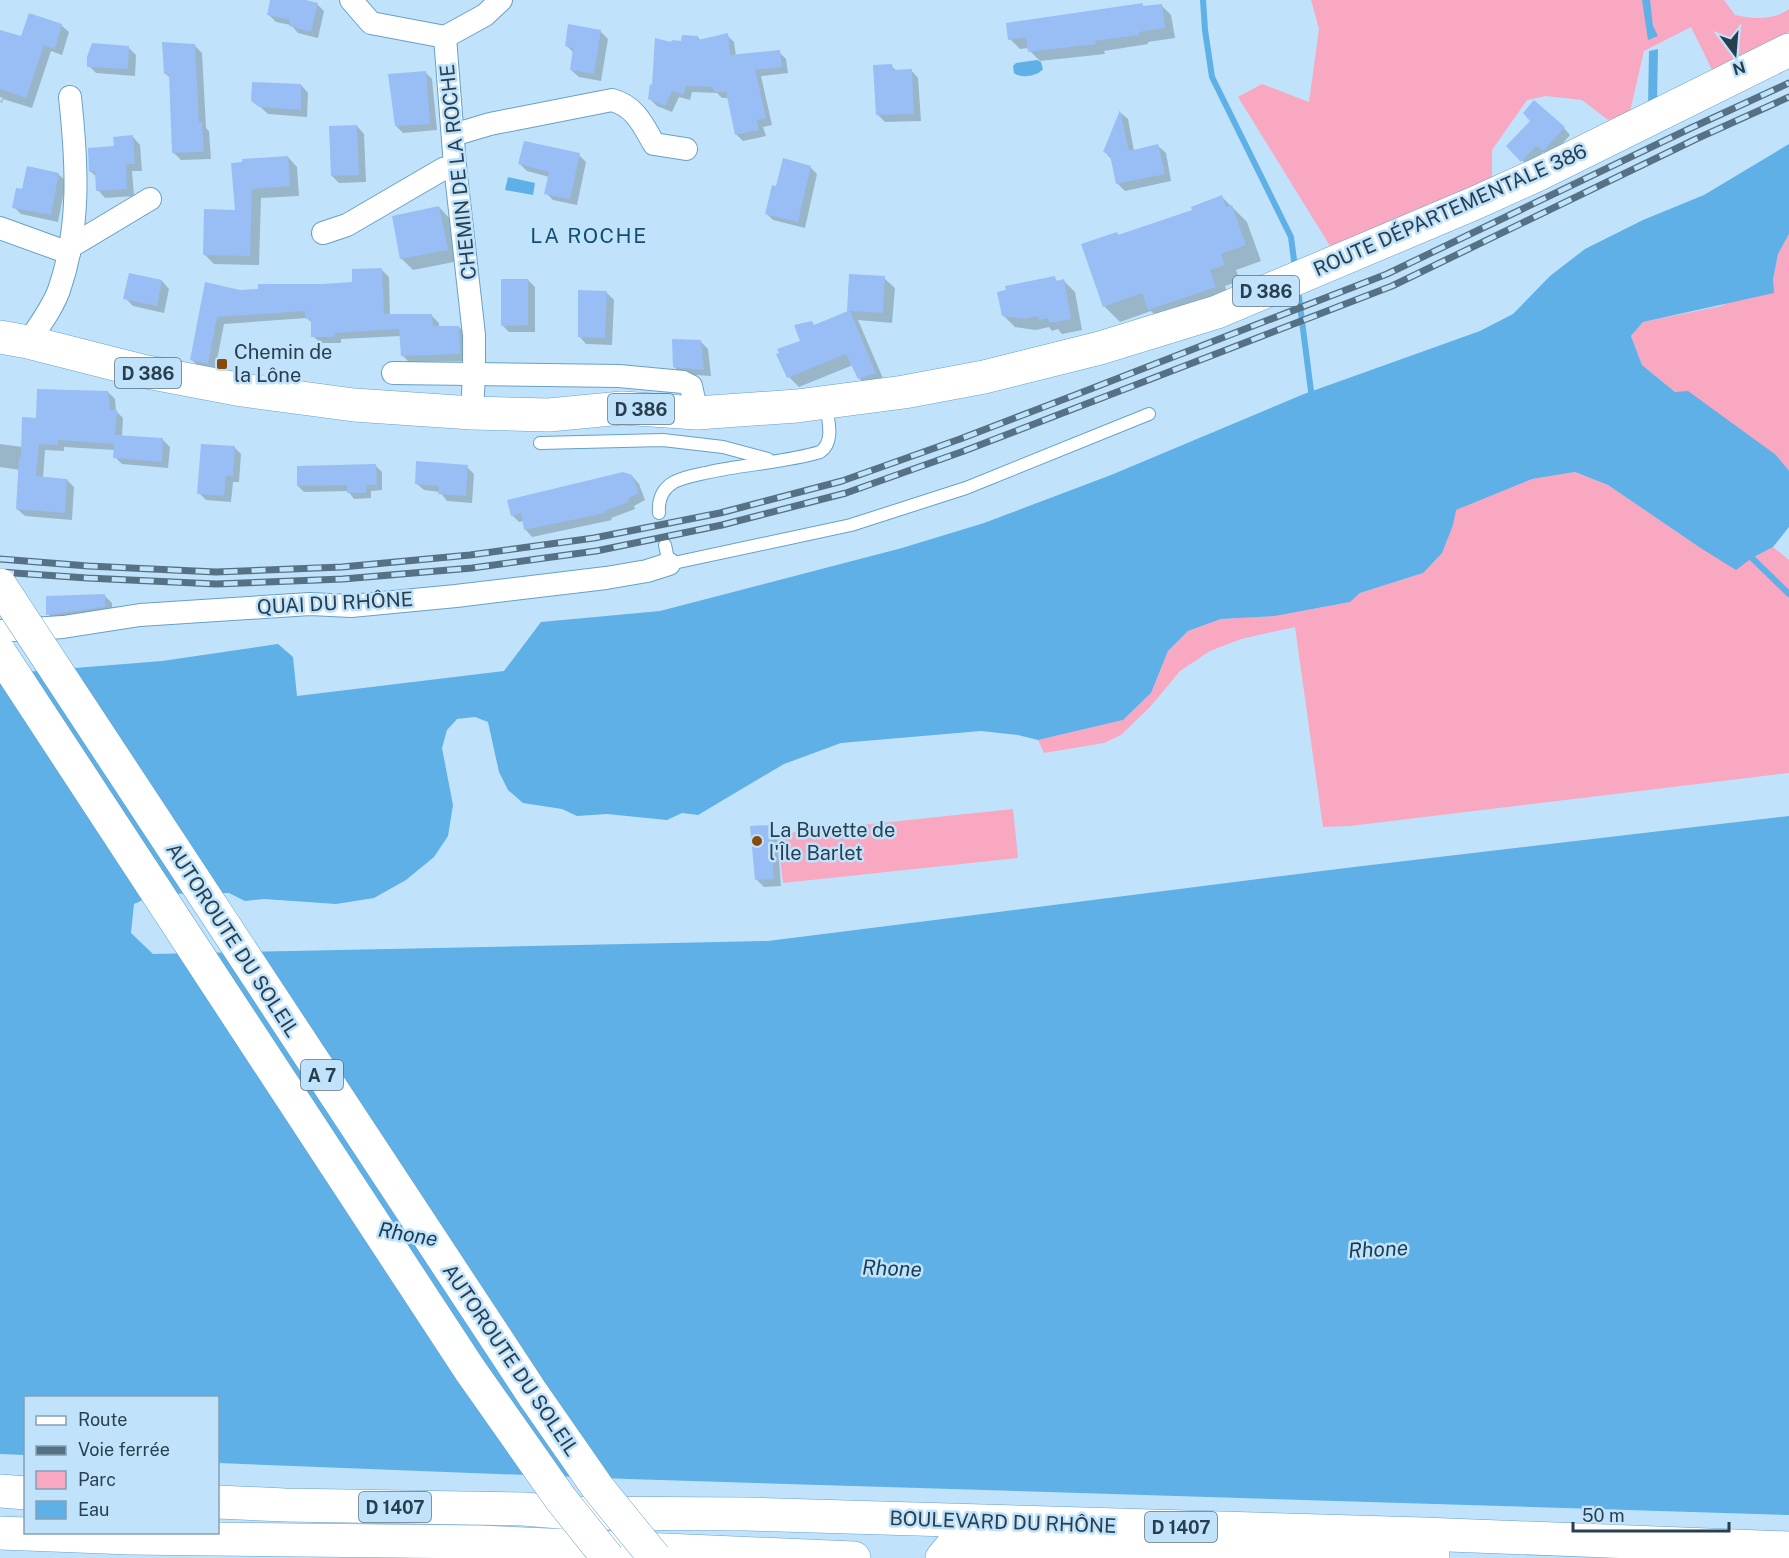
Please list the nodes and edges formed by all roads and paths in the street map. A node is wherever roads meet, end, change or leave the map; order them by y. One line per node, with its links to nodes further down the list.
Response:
1 (351, 0): 3 (street, CHEMIN DE LA ROCHE)
2 (501, 0): 3 (street)
3 (445, 37): 6 (street, CHEMIN DE LA ROCHE)
4 (1789, 50): 16 (main road, ROUTE DÉPARTEMENTALE 386 / D 386)
5 (70, 97): 12 (street)
6 (453, 135): 7 (street); 8 (street, CHEMIN DE LA ROCHE)
7 (686, 150)
8 (455, 166): 11 (street); 15 (street, CHEMIN DE LA ROCHE)
9 (150, 199): 12 (street)
10 (0, 228): 12 (street)
11 (323, 233)
12 (70, 250): 13 (street)
13 (14, 340): 17 (main road, ROUTE DÉPARTEMENTALE 386 / D 386)
14 (393, 373): 15 (street)
15 (474, 373): 17 (street, CHEMIN DE LA ROCHE); 18 (street)
16 (826, 403): 18 (main road, ROUTE DÉPARTEMENTALE 386 / D 386); 21 (lane)
17 (472, 413): 18 (main road, ROUTE DÉPARTEMENTALE 386 / D 386)
18 (697, 413)
19 (1149, 414): 23 (lane)
20 (540, 442): 21 (lane)
21 (775, 460): 22 (lane)
22 (659, 513)
23 (667, 554): 25 (street, QUAI DU RHÔNE)
24 (0, 585): 37 (main road, AUTOROUTE DU SOLEIL / A 7, bridge)
25 (0, 631)
26 (0, 653): 36 (main road, AUTOROUTE DU SOLEIL / A 7, bridge)
27 (0, 1491): 28 (main road)
28 (24, 1492)
29 (219, 1502): 30 (main road, BOULEVARD DU RHÔNE / D 1407)
30 (572, 1514): 34 (main road, BOULEVARD DU RHÔNE / D 1407); 40 (main road)
31 (0, 1533): 32 (main road, D 1407)
32 (24, 1534)
33 (26, 1534): 38 (main road, D 1407)
34 (1617, 1542): 35 (main road, BOULEVARD DU RHÔNE / D 1407); 41 (main road)
35 (1789, 1548)
36 (608, 1558)
37 (655, 1558)
38 (831, 1558): 39 (main road, D 1407)
39 (854, 1558)
40 (933, 1558)
41 (942, 1558)

